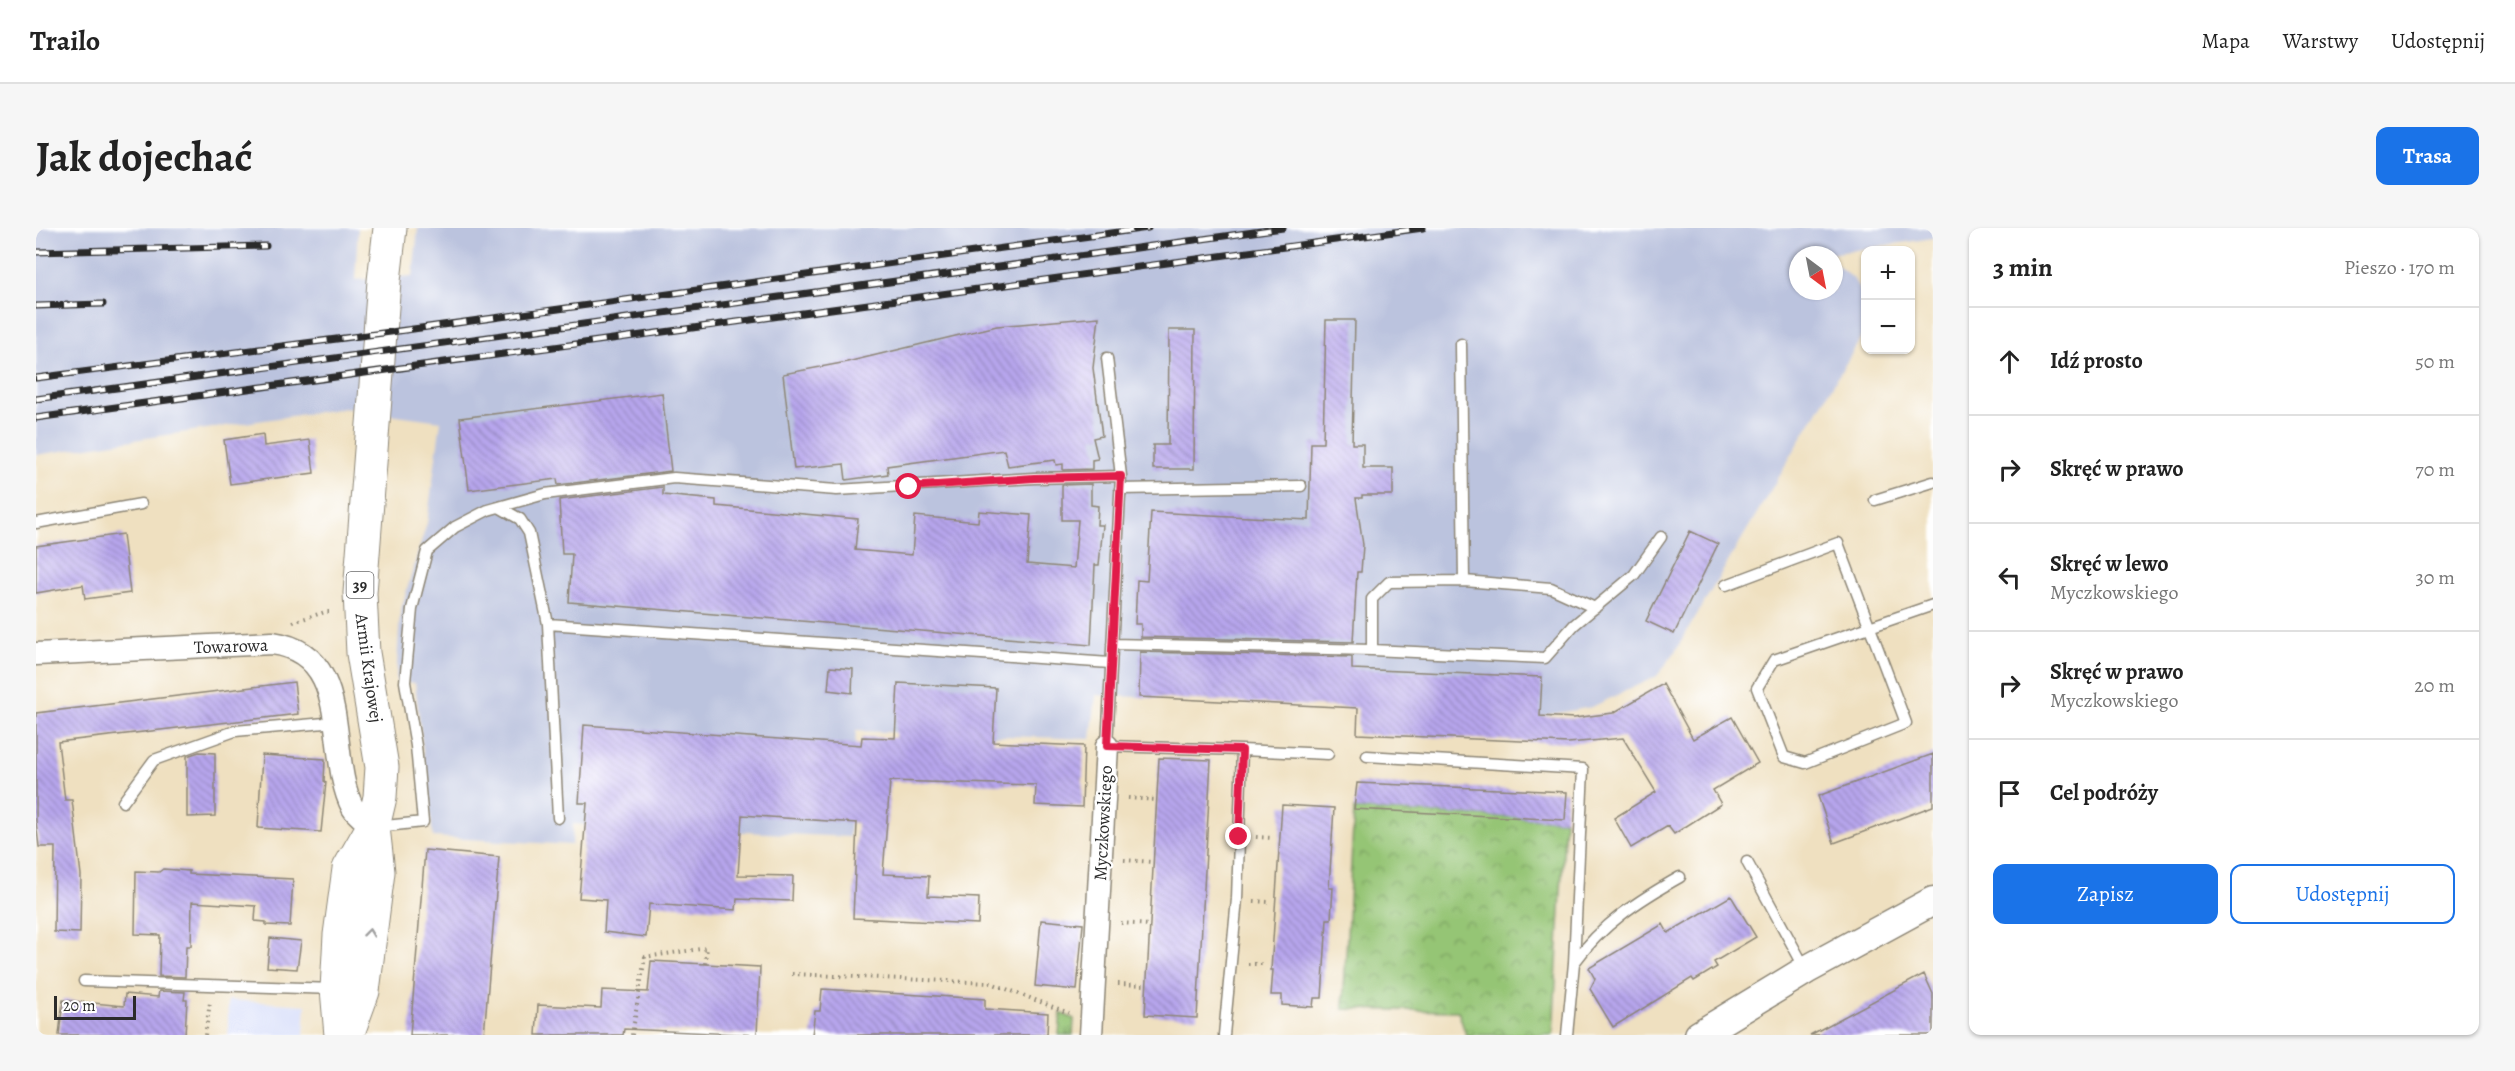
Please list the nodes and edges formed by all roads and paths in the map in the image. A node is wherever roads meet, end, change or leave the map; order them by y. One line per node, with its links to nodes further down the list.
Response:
1 (390, 228): 32 (main road, Armii Krajowej / 39)
2 (1461, 344): 13 (lane)
3 (1107, 358): 4 (lane)
4 (1121, 476): 7 (lane); 10 (lane)
5 (1933, 482): 8 (lane)
6 (1301, 486): 7 (lane)
7 (1120, 489): 19 (lane)
8 (1875, 501)
9 (141, 504): 11 (lane)
10 (499, 507): 17 (lane); 32 (lane)
11 (36, 523)
12 (1660, 537): 16 (lane)
13 (1464, 581): 16 (lane); 20 (lane)
14 (1726, 585): 18 (lane)
15 (1933, 605): 18 (lane)
16 (1595, 608): 20 (lane)
17 (548, 624): 22 (lane); 31 (lane)
18 (1869, 627): 18 (lane)
19 (1112, 644): 20 (lane); 22 (lane)
20 (1372, 650)
21 (36, 654): 23 (street, Towarowa)
22 (1110, 663): 24 (lane)
23 (336, 722): 30 (lane); 32 (street, Towarowa)
24 (1107, 746): 25 (lane, Myczkowskiego); 52 (street, Myczkowskiego)
25 (1242, 750): 26 (lane, Myczkowskiego); 53 (lane)
26 (1328, 754)
27 (1367, 756): 40 (lane)
28 (1119, 798): 29 (path)
29 (1157, 800)
30 (123, 802)
31 (558, 818)
32 (373, 827): 47 (main road, Armii Krajowej / 39)
33 (1114, 859): 34 (path)
34 (1154, 862)
35 (1747, 862): 42 (lane)
36 (1680, 877): 40 (lane)
37 (1933, 901): 42 (street)
38 (1120, 923): 39 (path)
39 (1150, 925)
40 (1574, 963): 54 (lane)
41 (705, 964): 51 (path)
42 (1806, 970): 55 (street)
43 (792, 974): 48 (path)
44 (84, 981): 47 (lane)
45 (1115, 983): 46 (path)
46 (1147, 985)
47 (350, 990): 49 (main road, Armii Krajowej / 39); 50 (main road, Armii Krajowej / 39)
48 (1078, 1016)
49 (341, 1035)
50 (348, 1035)
51 (632, 1035)
52 (1091, 1035)
53 (1224, 1035)
54 (1567, 1035)
55 (1699, 1035)

